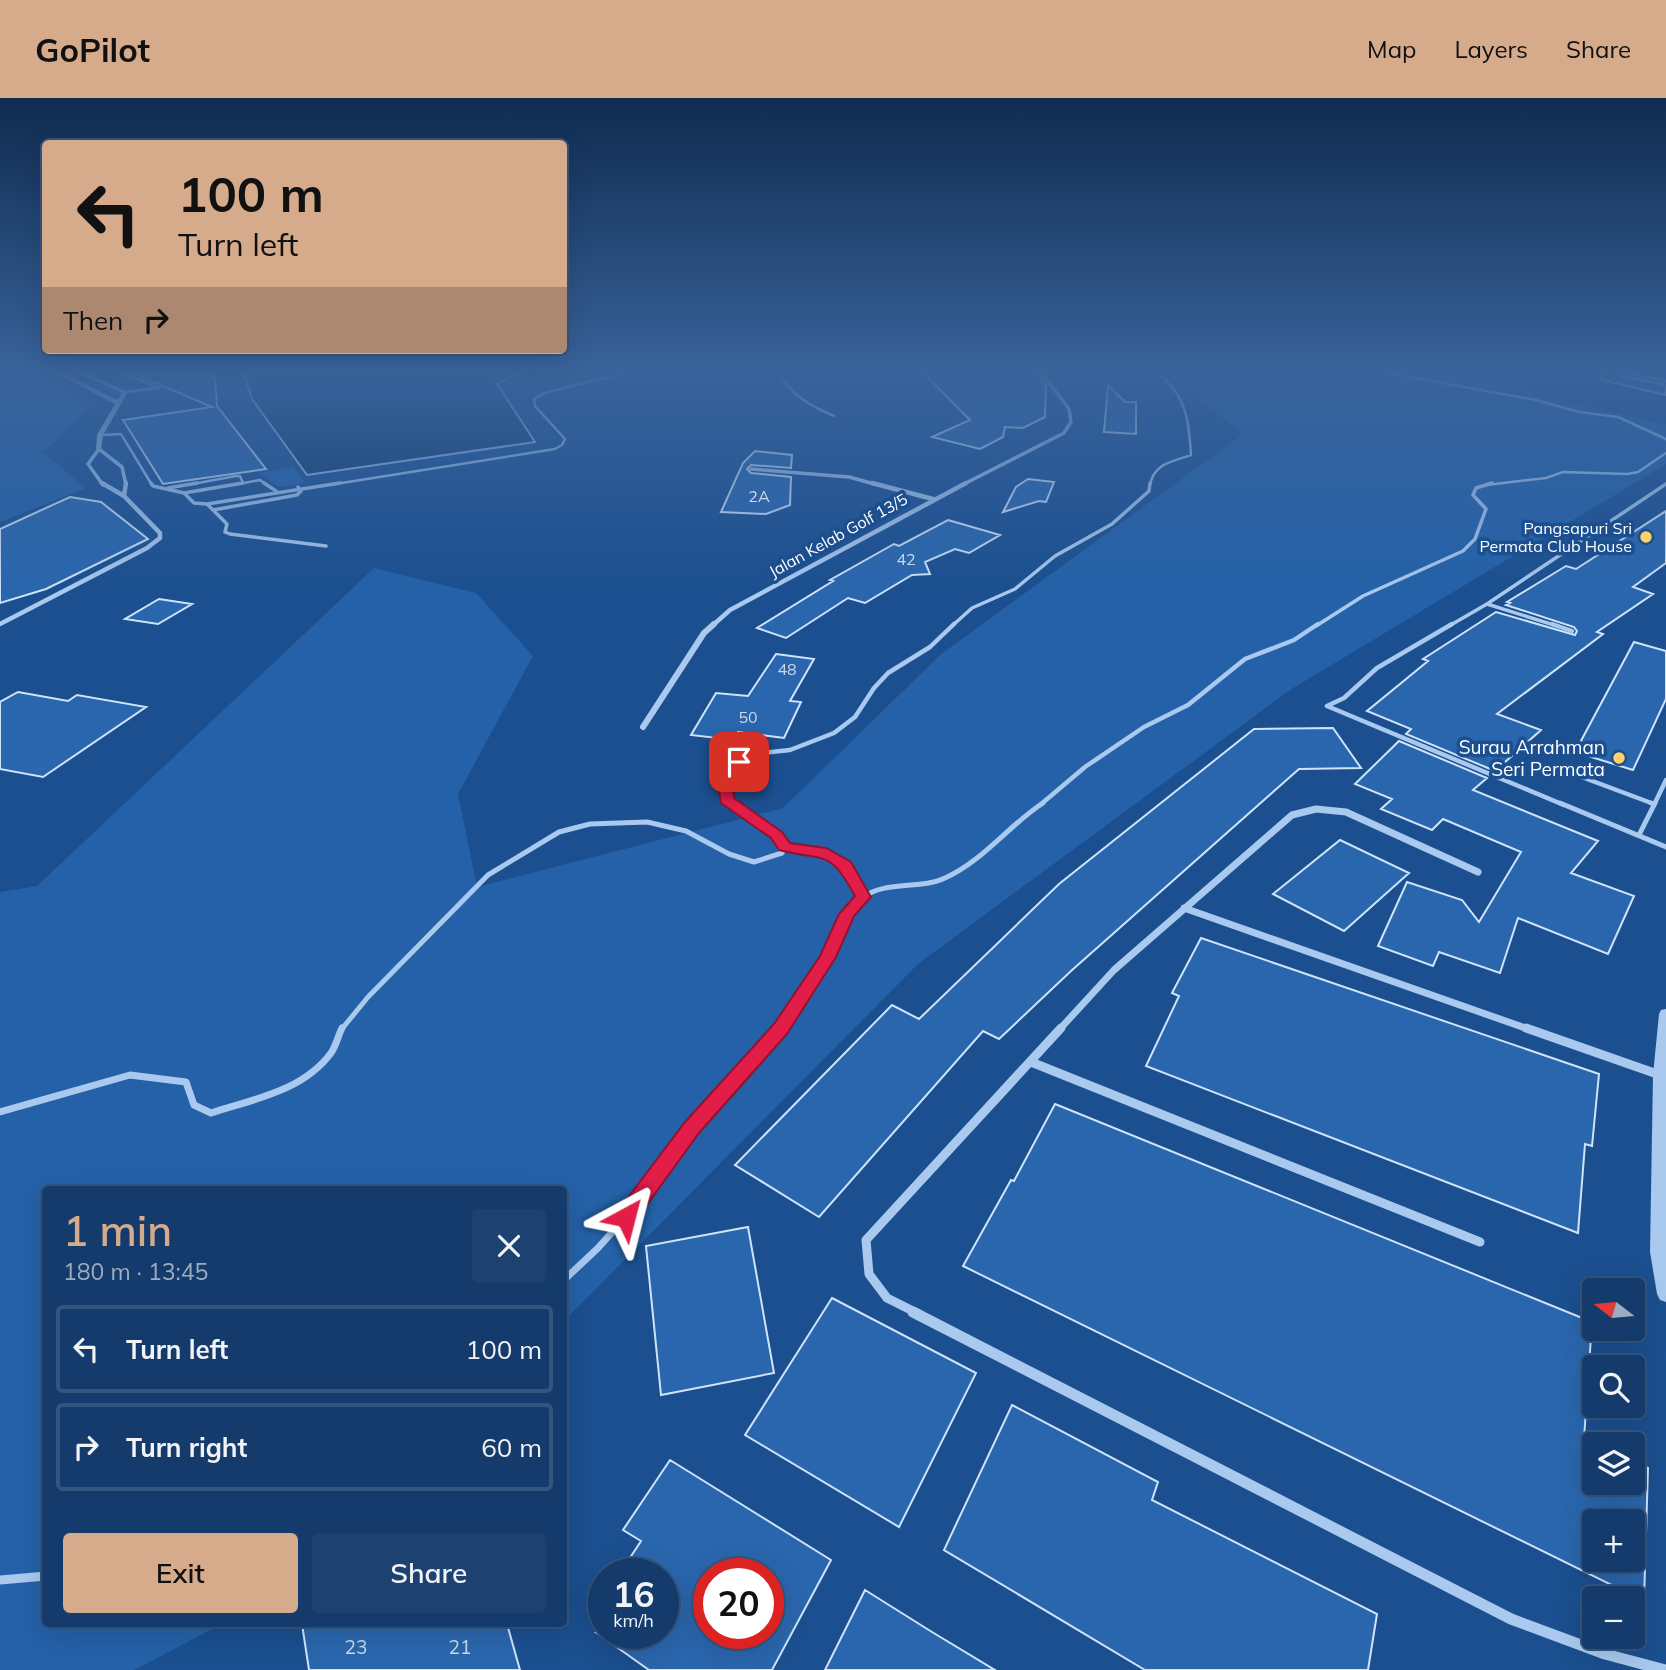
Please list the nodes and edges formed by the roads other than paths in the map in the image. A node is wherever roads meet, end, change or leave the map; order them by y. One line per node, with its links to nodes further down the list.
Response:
1 (99, 445): 6 (street)
2 (128, 445): 12 (lane)
3 (561, 445): 11 (lane)
4 (1040, 445): 16 (street, Jalan Kelab Golf 13/5)
5 (1190, 445): 28 (lane)
6 (99, 449): 15 (street); 15 (street)
7 (1666, 453): 31 (lane)
8 (751, 469): 16 (street)
9 (243, 483): 12 (lane); 13 (lane); 14 (lane)
10 (1666, 484): 20 (lane)
11 (298, 487): 13 (lane); 18 (lane)
12 (163, 489): 14 (lane)
13 (276, 491): 17 (lane)
14 (184, 493): 17 (lane)
15 (124, 496): 21 (street)
16 (934, 499): 23 (street, Jalan Kelab Golf 13/5)
17 (207, 504): 18 (lane)
18 (213, 510): 19 (lane)
19 (326, 546)
20 (1487, 604): 22 (lane); 27 (lane)
21 (0, 624)
22 (1572, 631)
23 (643, 727)
24 (1563, 770): 26 (lane)
25 (1666, 780): 26 (lane)
26 (1654, 804): 27 (lane)
27 (1639, 835): 29 (lane)
28 (785, 847): 31 (lane); 36 (lane)
29 (1666, 847)
30 (1478, 872): 32 (street)
31 (863, 897): 38 (lane)
32 (1184, 908): 34 (street); 35 (street)
33 (1666, 1014): 35 (street)
34 (1031, 1062): 37 (street); 42 (street)
35 (1660, 1074): 39 (street)
36 (0, 1112)
37 (1480, 1242)
38 (567, 1277)
39 (1666, 1294)
40 (42, 1576): 41 (lane)
41 (0, 1580)
42 (1665, 1670)

